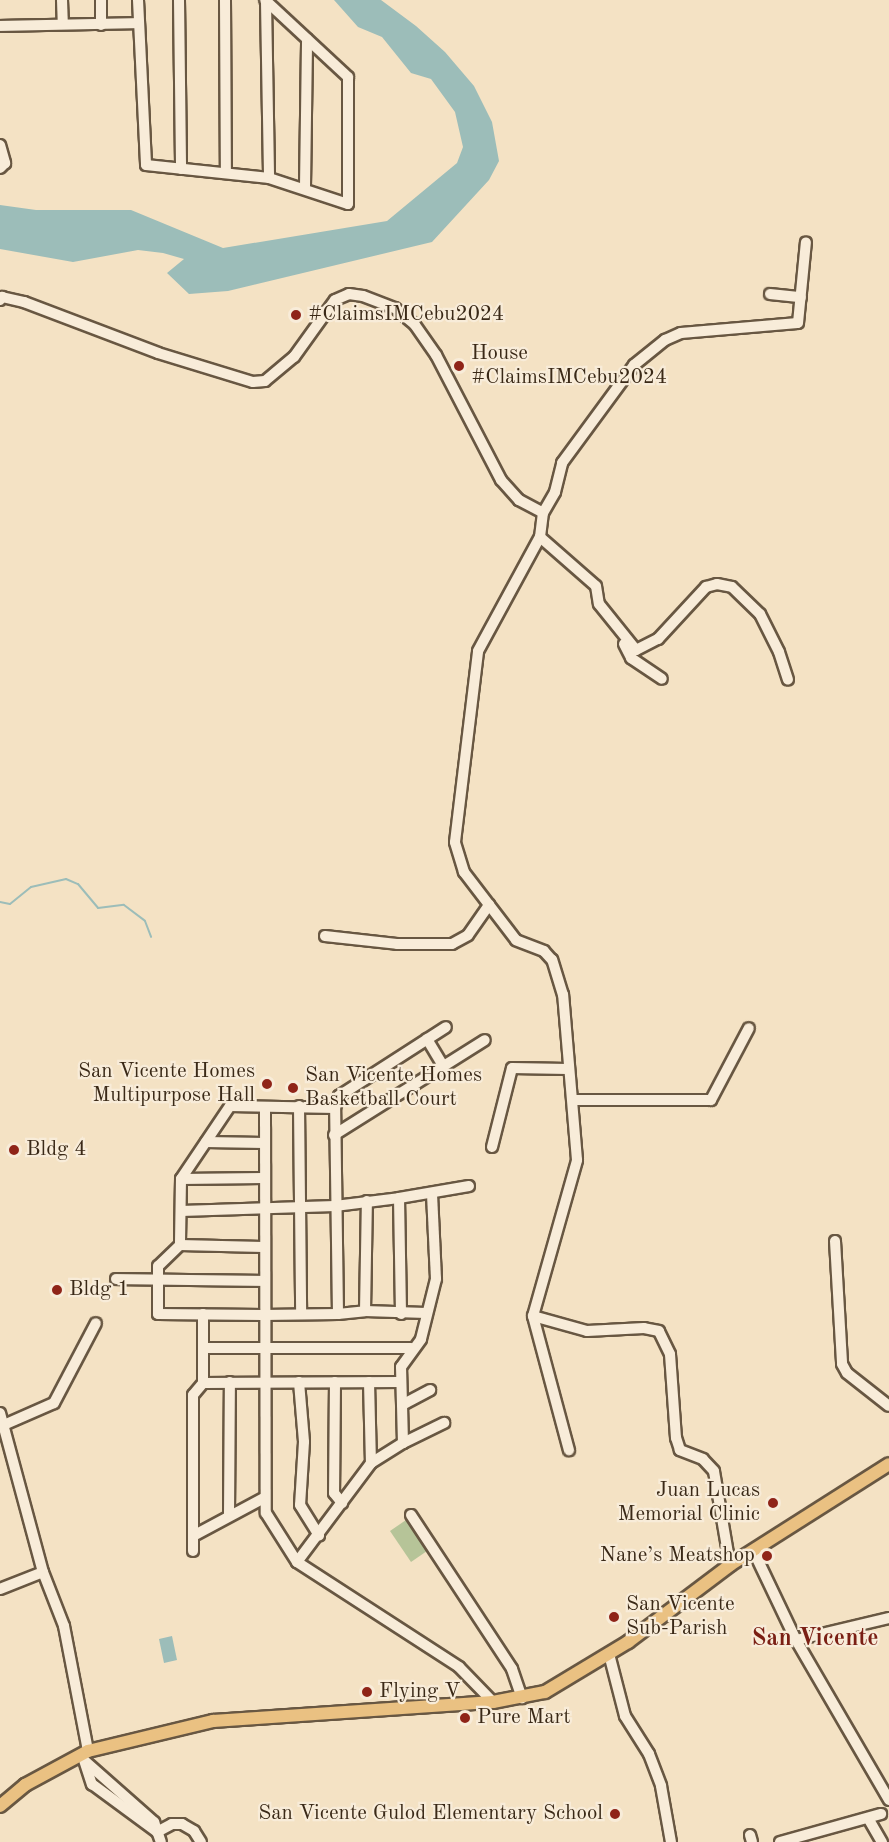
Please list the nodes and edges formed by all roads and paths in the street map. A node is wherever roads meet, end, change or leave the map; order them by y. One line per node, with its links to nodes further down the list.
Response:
1 (62, 0): 8 (street)
2 (101, 0): 9 (street)
3 (138, 0): 7 (street)
4 (179, 0): 14 (street)
5 (225, 0): 15 (street)
6 (266, 1): 11 (street); 16 (street)
7 (138, 23): 9 (street); 14 (street)
8 (63, 24): 9 (street); 10 (street)
9 (101, 25)
10 (0, 26)
11 (307, 39): 17 (street); 17 (street)
12 (0, 145): 13 (street)
13 (0, 168)
14 (181, 169): 15 (street)
15 (226, 171): 16 (street)
16 (269, 178): 17 (street)
17 (305, 187)
18 (806, 242): 20 (street)
19 (770, 294): 20 (street)
20 (801, 297): 22 (street)
21 (0, 300): 22 (street)
22 (543, 513): 23 (street)
23 (540, 537): 24 (street); 27 (street)
24 (624, 638): 25 (street); 26 (street)
25 (662, 679)
26 (788, 680)
27 (489, 905): 28 (street); 34 (street)
28 (325, 936)
29 (446, 1027): 31 (street)
30 (749, 1028): 35 (street)
31 (427, 1040): 33 (street); 38 (street)
32 (485, 1040): 33 (street)
33 (443, 1066): 39 (street)
34 (568, 1069): 35 (street); 42 (street)
35 (574, 1100): 66 (street)
36 (299, 1106): 37 (street); 38 (street); 50 (street)
37 (265, 1107): 40 (street); 41 (street)
38 (335, 1108): 39 (street)
39 (334, 1135): 49 (street)
40 (206, 1142): 41 (street); 44 (street)
41 (264, 1143): 43 (street)
42 (492, 1147)
43 (263, 1178): 44 (street); 51 (street)
44 (181, 1179): 52 (street)
45 (470, 1186): 46 (street)
46 (432, 1194): 47 (street); 61 (street)
47 (399, 1198): 48 (street); 64 (street)
48 (367, 1201): 49 (street); 59 (street)
49 (335, 1206): 50 (street); 63 (street)
50 (299, 1208): 51 (street); 60 (street)
51 (264, 1210): 52 (street); 55 (street)
52 (181, 1212): 54 (street)
53 (835, 1241): 80 (street)
54 (180, 1245): 55 (street); 56 (street)
55 (263, 1247): 58 (street)
56 (158, 1279): 57 (street); 58 (street); 62 (street)
57 (116, 1280)
58 (263, 1281): 65 (street)
59 (365, 1311): 63 (street); 64 (street)
60 (301, 1313): 63 (street); 65 (street)
61 (426, 1313): 64 (street); 69 (street)
62 (203, 1314): 65 (street); 68 (street)
63 (338, 1314)
64 (401, 1314)
65 (263, 1316): 70 (street)
66 (533, 1316): 85 (street); 97 (street)
67 (96, 1323): 83 (street)
68 (203, 1348): 70 (street); 76 (street)
69 (411, 1348): 70 (street); 75 (street)
70 (264, 1350): 77 (street)
71 (230, 1382): 76 (street); 77 (street); 90 (street)
72 (299, 1382): 73 (street); 77 (street); 93 (street)
73 (335, 1382): 74 (street); 89 (street)
74 (369, 1382): 75 (street); 86 (street)
75 (401, 1382): 79 (street)
76 (203, 1383): 92 (street)
77 (264, 1383): 88 (street)
78 (430, 1390): 79 (street)
79 (402, 1405): 84 (street)
80 (889, 1406)
81 (0, 1413): 83 (street)
82 (444, 1423): 84 (street)
83 (6, 1424): 98 (street)
84 (403, 1443): 86 (street)
85 (569, 1450)
86 (371, 1463): 89 (street)
87 (889, 1464): 94 (main road)
88 (264, 1498): 90 (street); 96 (street)
89 (342, 1503): 93 (street)
90 (229, 1514): 92 (street)
91 (411, 1515): 103 (street)
92 (193, 1536): 95 (street)
93 (319, 1536): 96 (street)
94 (753, 1550): 97 (main road); 101 (street)
95 (193, 1551)
96 (297, 1562): 104 (street)
97 (730, 1565): 102 (main road)
98 (44, 1572): 99 (street); 105 (street)
99 (0, 1589)
100 (889, 1618): 101 (street)
101 (796, 1640): 106 (street)
102 (609, 1654): 103 (main road); 112 (street)
103 (522, 1698): 104 (main road)
104 (493, 1702): 105 (main road)
105 (85, 1756): 107 (main road); 110 (street)
106 (889, 1800)
107 (0, 1806)
108 (881, 1814): 109 (street)
109 (868, 1818): 113 (street); 114 (street)
110 (159, 1837): 111 (street)
111 (201, 1842)
112 (671, 1842)
113 (780, 1842)
114 (882, 1842)

